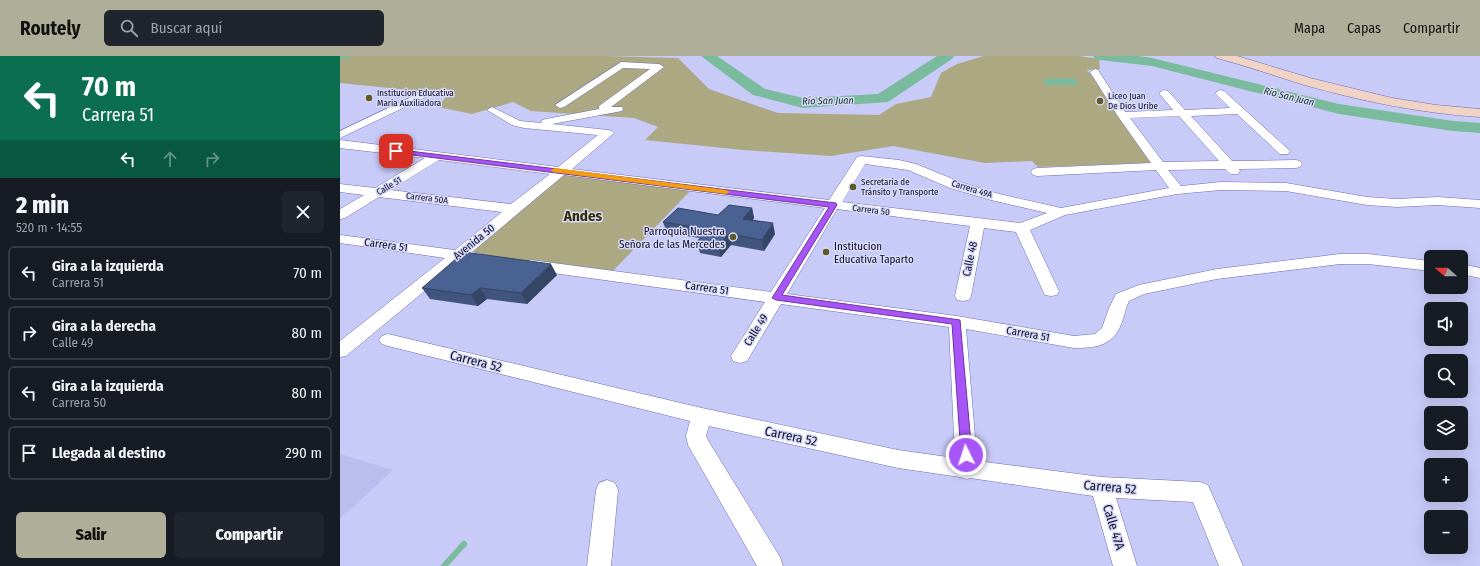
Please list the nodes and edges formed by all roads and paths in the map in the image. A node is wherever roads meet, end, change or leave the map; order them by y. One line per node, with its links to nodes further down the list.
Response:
1 (1221, 56): 10 (main road)
2 (1095, 72): 11 (street)
3 (1220, 92): 8 (street)
4 (1164, 93): 9 (street)
5 (424, 94): 13 (street)
6 (603, 108): 6 (street); 12 (street)
7 (492, 110): 12 (street)
8 (1241, 111): 9 (street); 15 (street)
9 (1182, 112): 11 (street); 19 (street)
10 (1480, 113)
11 (1122, 115): 20 (street)
12 (536, 127): 21 (street, Avenida 50)
13 (340, 135)
14 (340, 144): 16 (street, Carrera 50)
15 (1284, 151)
16 (437, 156): 21 (street, Carrera 50); 26 (street, Calle 51)
17 (861, 160): 28 (street, Calle 49); 30 (street, Carrera 49A)
18 (1296, 164): 19 (street)
19 (1229, 165): 20 (street); 23 (street)
20 (1159, 166): 22 (street); 25 (street)
21 (560, 171): 28 (street, Carrera 50); 29 (street, Avenida 50)
22 (1037, 172)
23 (1248, 186): 25 (street); 27 (street)
24 (340, 188): 26 (street, Carrera 50A)
25 (1176, 190): 30 (street)
26 (377, 192): 29 (street, Carrera 50A); 31 (street, Calle 51)
27 (1480, 204)
28 (834, 205): 32 (street, Carrera 50); 43 (street, Calle 49)
29 (515, 209): 35 (street, Avenida 50)
30 (1060, 212): 33 (street)
31 (340, 215)
32 (978, 223): 33 (street, Carrera 50); 42 (street, Calle 48)
33 (1022, 228): 41 (street)
34 (340, 239): 35 (street, Carrera 51)
35 (458, 255): 36 (street, Carrera 51); 46 (street, Avenida 50)
36 (495, 260)
37 (518, 263): 43 (street, Carrera 51)
38 (1424, 265): 44 (street, Carrera 51)
39 (1468, 271): 40 (street)
40 (1480, 273)
41 (1051, 290)
42 (963, 296)
43 (776, 298): 44 (street, Carrera 51); 49 (street, Calle 49)
44 (957, 322): 51 (street)
45 (340, 333): 46 (street)
46 (359, 335): 48 (street, Avenida 50)
47 (388, 340): 50 (street, Carrera 52)
48 (340, 351)
49 (740, 356)
50 (702, 416): 51 (street, Carrera 52); 55 (street)
51 (967, 470): 52 (street, Carrera 52)
52 (1102, 487): 56 (street, Calle 47A); 57 (street, Carrera 52)
53 (607, 490): 54 (street)
54 (599, 566)
55 (771, 566)
56 (1125, 566)
57 (1231, 566)

